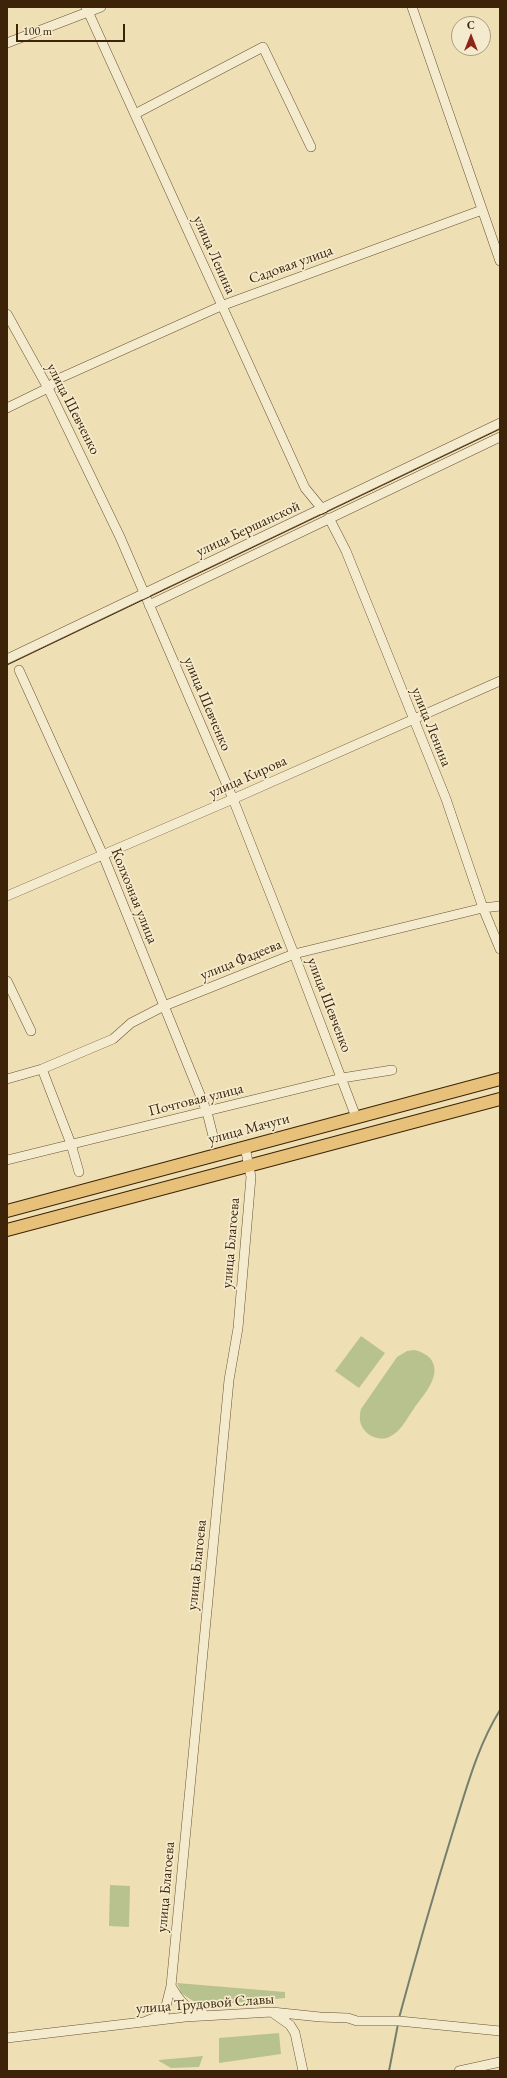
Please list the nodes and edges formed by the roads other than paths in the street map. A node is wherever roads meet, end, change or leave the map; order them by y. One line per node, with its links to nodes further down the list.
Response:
1 (102, 7): 3 (street)
2 (412, 7): 7 (street)
3 (87, 10): 4 (street); 5 (street, улица Ленина)
4 (7, 43)
5 (135, 114): 6 (street); 9 (street, улица Ленина)
6 (311, 147)
7 (482, 210): 8 (street); 9 (street, Садовая улица)
8 (500, 261)
9 (221, 306): 11 (street, Садовая улица); 15 (street, улица Ленина)
10 (7, 314): 11 (street, улица Шевченко)
11 (48, 388): 12 (street, Садовая улица); 17 (street, улица Шевченко)
12 (7, 408)
13 (500, 423): 15 (street, улица Бершанской)
14 (500, 437): 16 (street, улица Бершанской)
15 (323, 510): 17 (street, улица Бершанской)
16 (329, 518): 18 (street, улица Бершанской); 22 (street, улица Ленина)
17 (144, 594): 18 (street, улица Шевченко); 19 (street, улица Бершанской)
18 (149, 605): 23 (street, улица Шевченко)
19 (7, 659)
20 (19, 670): 24 (street, Колхозная улица)
21 (500, 681): 22 (street, улица Кирова)
22 (413, 720): 23 (street, улица Кирова); 27 (street, улица Ленина)
23 (233, 799): 24 (street, улица Кирова); 29 (street, улица Шевченко)
24 (103, 855): 25 (street, улица Кирова); 31 (street, Колхозная улица)
25 (7, 896)
26 (500, 906): 27 (street, улица Фадеева)
27 (483, 908): 28 (street, улица Ленина); 29 (street, улица Фадеева)
28 (500, 949)
29 (294, 954): 31 (street, улица Фадеева); 36 (street, улица Шевченко)
30 (7, 980): 32 (street)
31 (164, 1006): 33 (street, улица Фадеева); 40 (street, Колхозная улица)
32 (31, 1031)
33 (42, 1069): 35 (street, улица Фадеева); 44 (street)
34 (392, 1070): 36 (street, Почтовая улица)
35 (7, 1078)
36 (342, 1078): 40 (street, Почтовая улица); 42 (street, улица Шевченко)
37 (500, 1079): 38 (main road, улица Мачуги)
38 (444, 1094): 41 (main road); 42 (main road, улица Мачуги)
39 (500, 1098): 41 (main road)
40 (207, 1112): 43 (street, Колхозная улица); 44 (street, Почтовая улица)
41 (450, 1112): 47 (main road)
42 (356, 1117): 45 (main road, улица Мачуги)
43 (213, 1136)
44 (71, 1144): 46 (street, Почтовая улица); 48 (street)
45 (246, 1147): 47 (street, улица Благоева); 49 (main road, улица Мачуги)
46 (7, 1160)
47 (250, 1166): 50 (main road); 51 (street, улица Благоева)
48 (79, 1172)
49 (7, 1211)
50 (7, 1230)
51 (171, 1986): 53 (street); 54 (street, улица Благоева)
52 (272, 2012): 53 (street, улица Трудовой Славы); 55 (street, улица Трудовой Славы); 58 (street)
53 (214, 2015): 54 (street, улица Трудовой Славы)
54 (144, 2022): 56 (street, улица Трудовой Славы)
55 (500, 2031)
56 (7, 2038)
57 (500, 2062): 59 (street)
58 (303, 2071)
59 (459, 2071)

